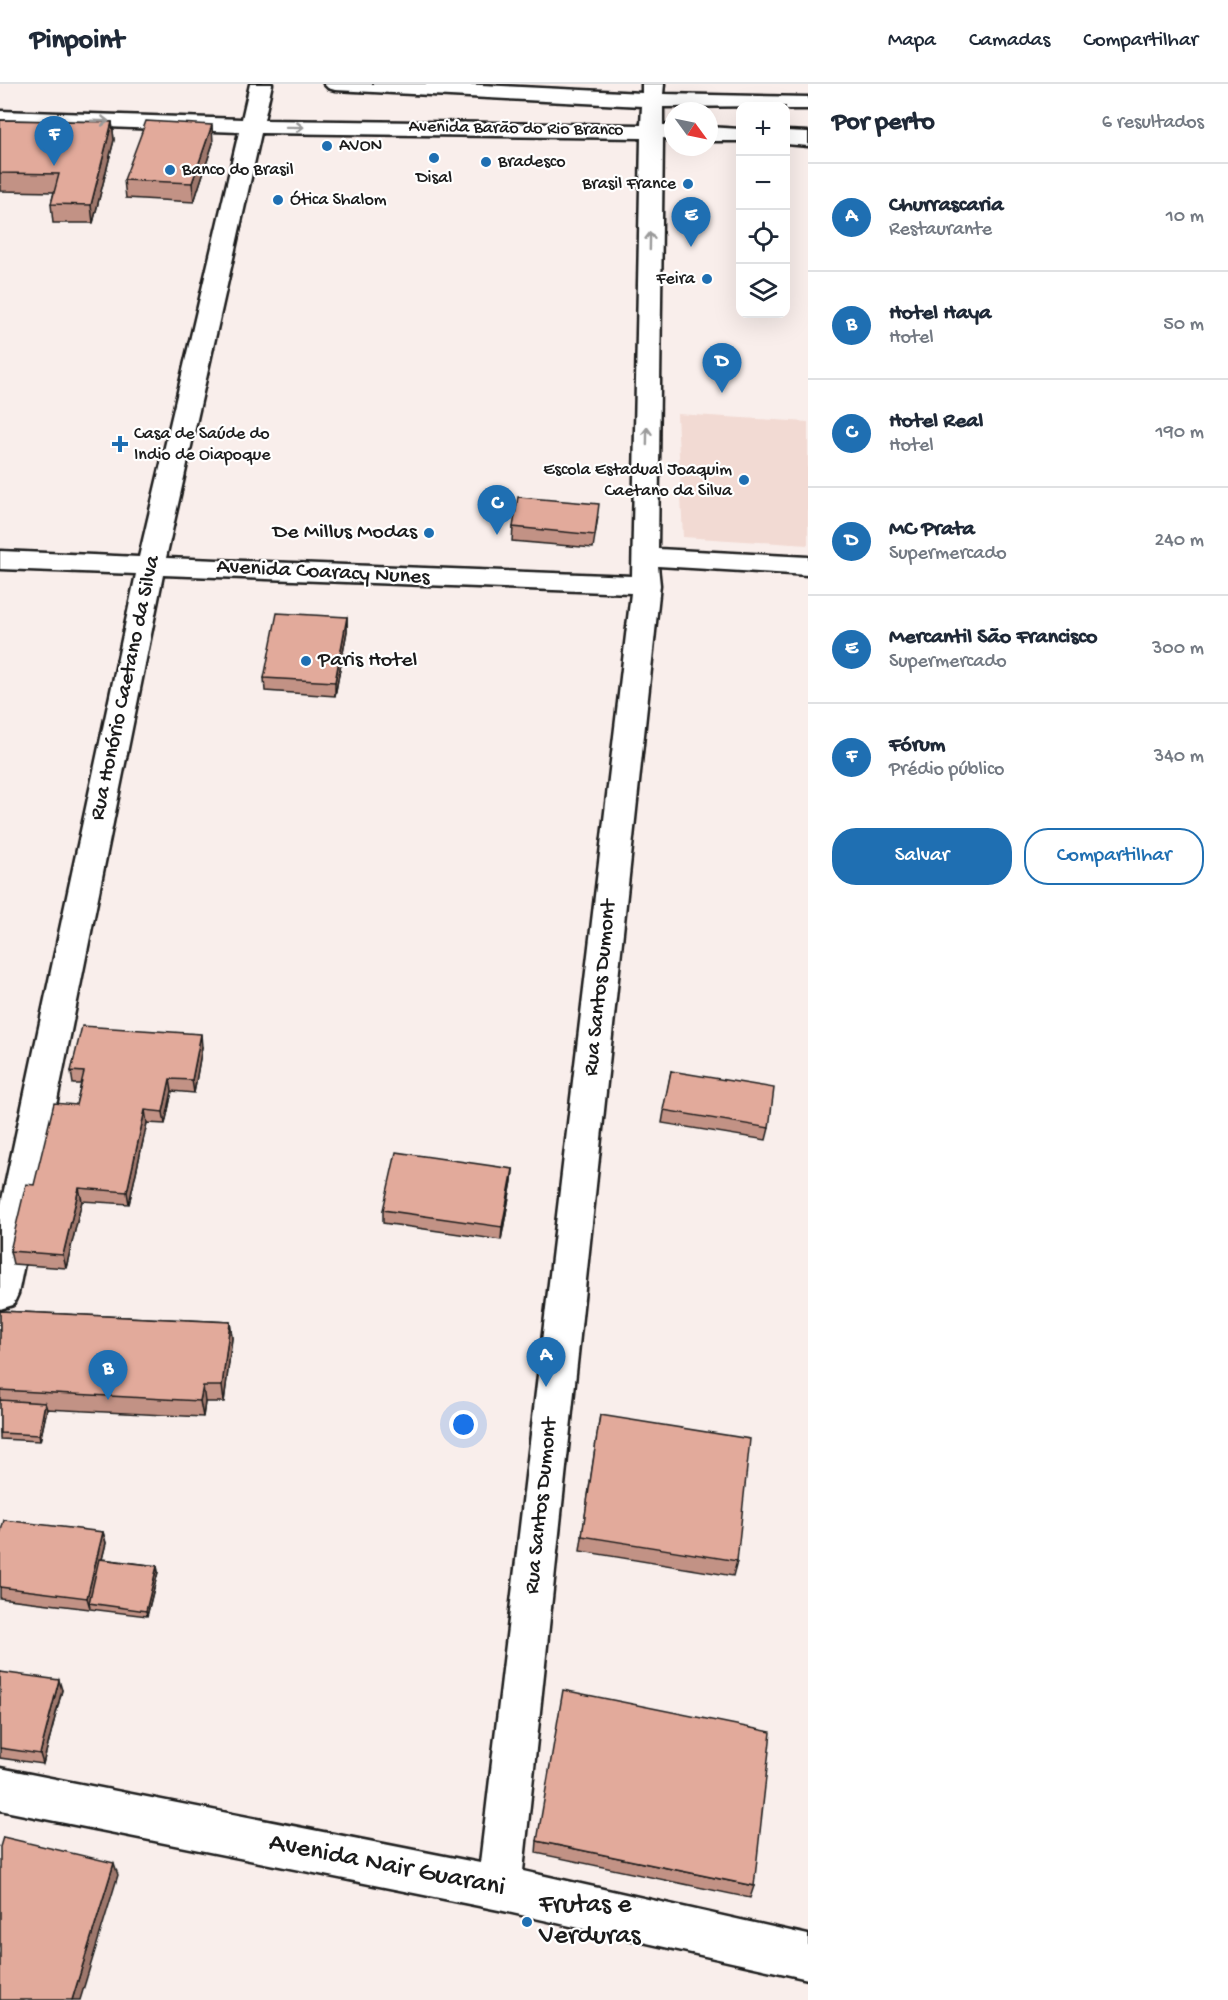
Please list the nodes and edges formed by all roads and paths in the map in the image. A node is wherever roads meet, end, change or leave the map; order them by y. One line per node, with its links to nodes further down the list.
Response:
1 (261, 84): 6 (street, Rua Honório Caetano da Silva)
2 (335, 84): 3 (street, Avenida Barão do Rio Branco)
3 (652, 92): 4 (street, Avenida Barão do Rio Branco); 7 (street, Rua Santos Dumont)
4 (808, 103)
5 (0, 117): 6 (street, Avenida Barão do Rio Branco, one-way to 6)
6 (253, 126): 7 (street, Avenida Barão do Rio Branco, one-way to 7); 13 (street, Rua Honório Caetano da Silva)
7 (662, 131): 15 (street, Rua Santos Dumont, one-way to 7)
8 (718, 134): 9 (street)
9 (736, 135)
10 (790, 138): 11 (street)
11 (808, 139)
12 (0, 560): 13 (street, Avenida Coaracy Nunes)
13 (151, 565): 15 (street, Avenida Coaracy Nunes); 16 (street, Rua Honório Caetano da Silva)
14 (808, 566): 15 (street, Avenida Coaracy Nunes)
15 (645, 571): 18 (street, Rua Santos Dumont)
16 (0, 1294)
17 (0, 1789): 18 (street, Avenida Nair Guarani)
18 (499, 1888): 19 (street, Avenida Nair Guarani)
19 (808, 1957)

